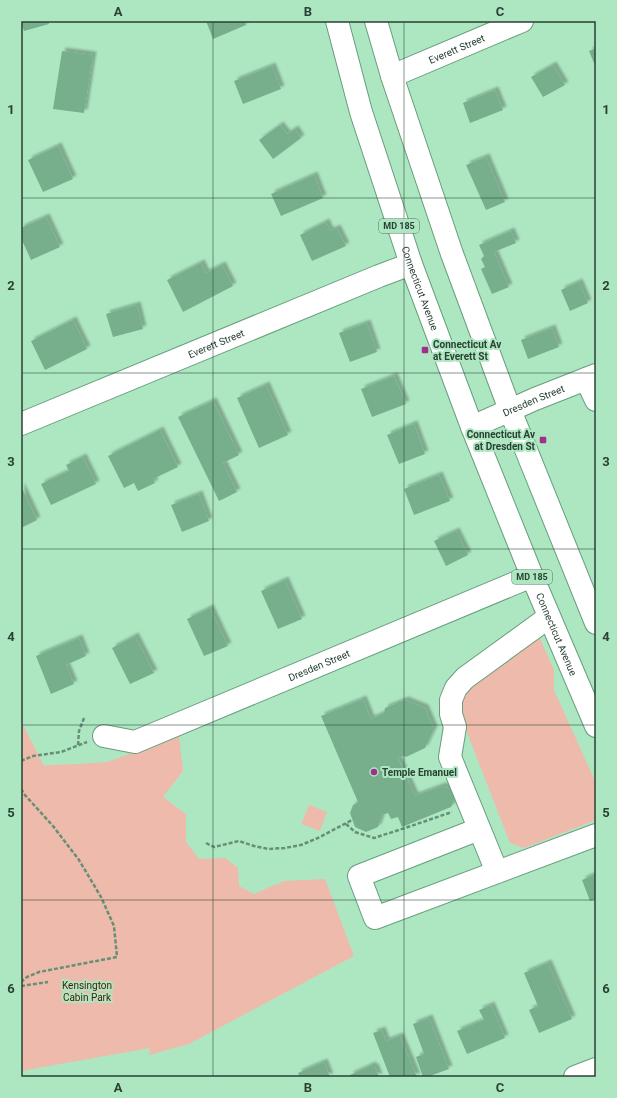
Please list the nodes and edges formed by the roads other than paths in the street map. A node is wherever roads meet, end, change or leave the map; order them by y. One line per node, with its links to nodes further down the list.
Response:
1 (337, 21): 5 (main road, Connecticut Avenue / MD 185)
2 (376, 21): 4 (main road)
3 (522, 21): 4 (main road, Everett Street)
4 (392, 76): 8 (main road)
5 (411, 264): 9 (main road, Everett Street); 10 (main road, Connecticut Avenue / MD 185)
6 (591, 377): 7 (main road); 8 (main road, Dresden Street)
7 (596, 400)
8 (510, 410): 10 (main road, Dresden Street); 13 (main road)
9 (21, 424)
10 (472, 427): 11 (main road, Connecticut Avenue / MD 185)
11 (532, 576): 12 (main road, Connecticut Avenue / MD 185); 15 (main road, Dresden Street)
12 (549, 617): 14 (main road, Connecticut Avenue / MD 185); 16 (main road)
13 (596, 623)
14 (596, 726)
15 (104, 736)
16 (479, 829): 18 (main road); 18 (main road)
17 (596, 834): 18 (main road)
18 (497, 872)
19 (596, 1069): 20 (main road)
20 (575, 1077)

